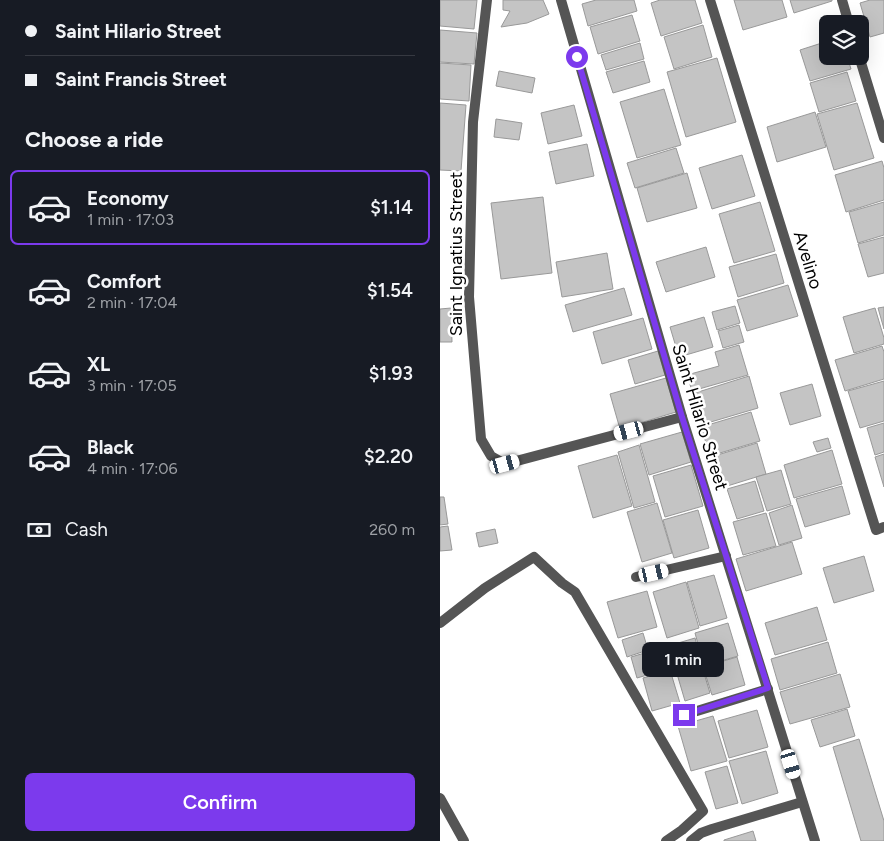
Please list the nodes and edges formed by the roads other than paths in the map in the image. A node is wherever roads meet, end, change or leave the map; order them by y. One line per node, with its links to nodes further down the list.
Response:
1 (486, 0): 8 (street, Saint Ignatius Street)
2 (560, 0): 8 (street, Saint Hilario Street)
3 (710, 0): 9 (street, Avelino)
4 (842, 0): 5 (street)
5 (846, 15)
6 (862, 65): 7 (street)
7 (884, 138)
8 (682, 417): 10 (street, Saint Hilario Street)
9 (880, 529)
10 (726, 556): 11 (street); 13 (street, Saint Hilario Street)
11 (636, 577)
12 (440, 624): 18 (street)
13 (768, 688): 14 (street); 16 (street, Saint Hilario Street)
14 (684, 715)
15 (440, 798): 17 (street)
16 (802, 802): 19 (street); 20 (street, Saint Hilario Street)
17 (464, 841)
18 (666, 841)
19 (691, 841)
20 (815, 841)

